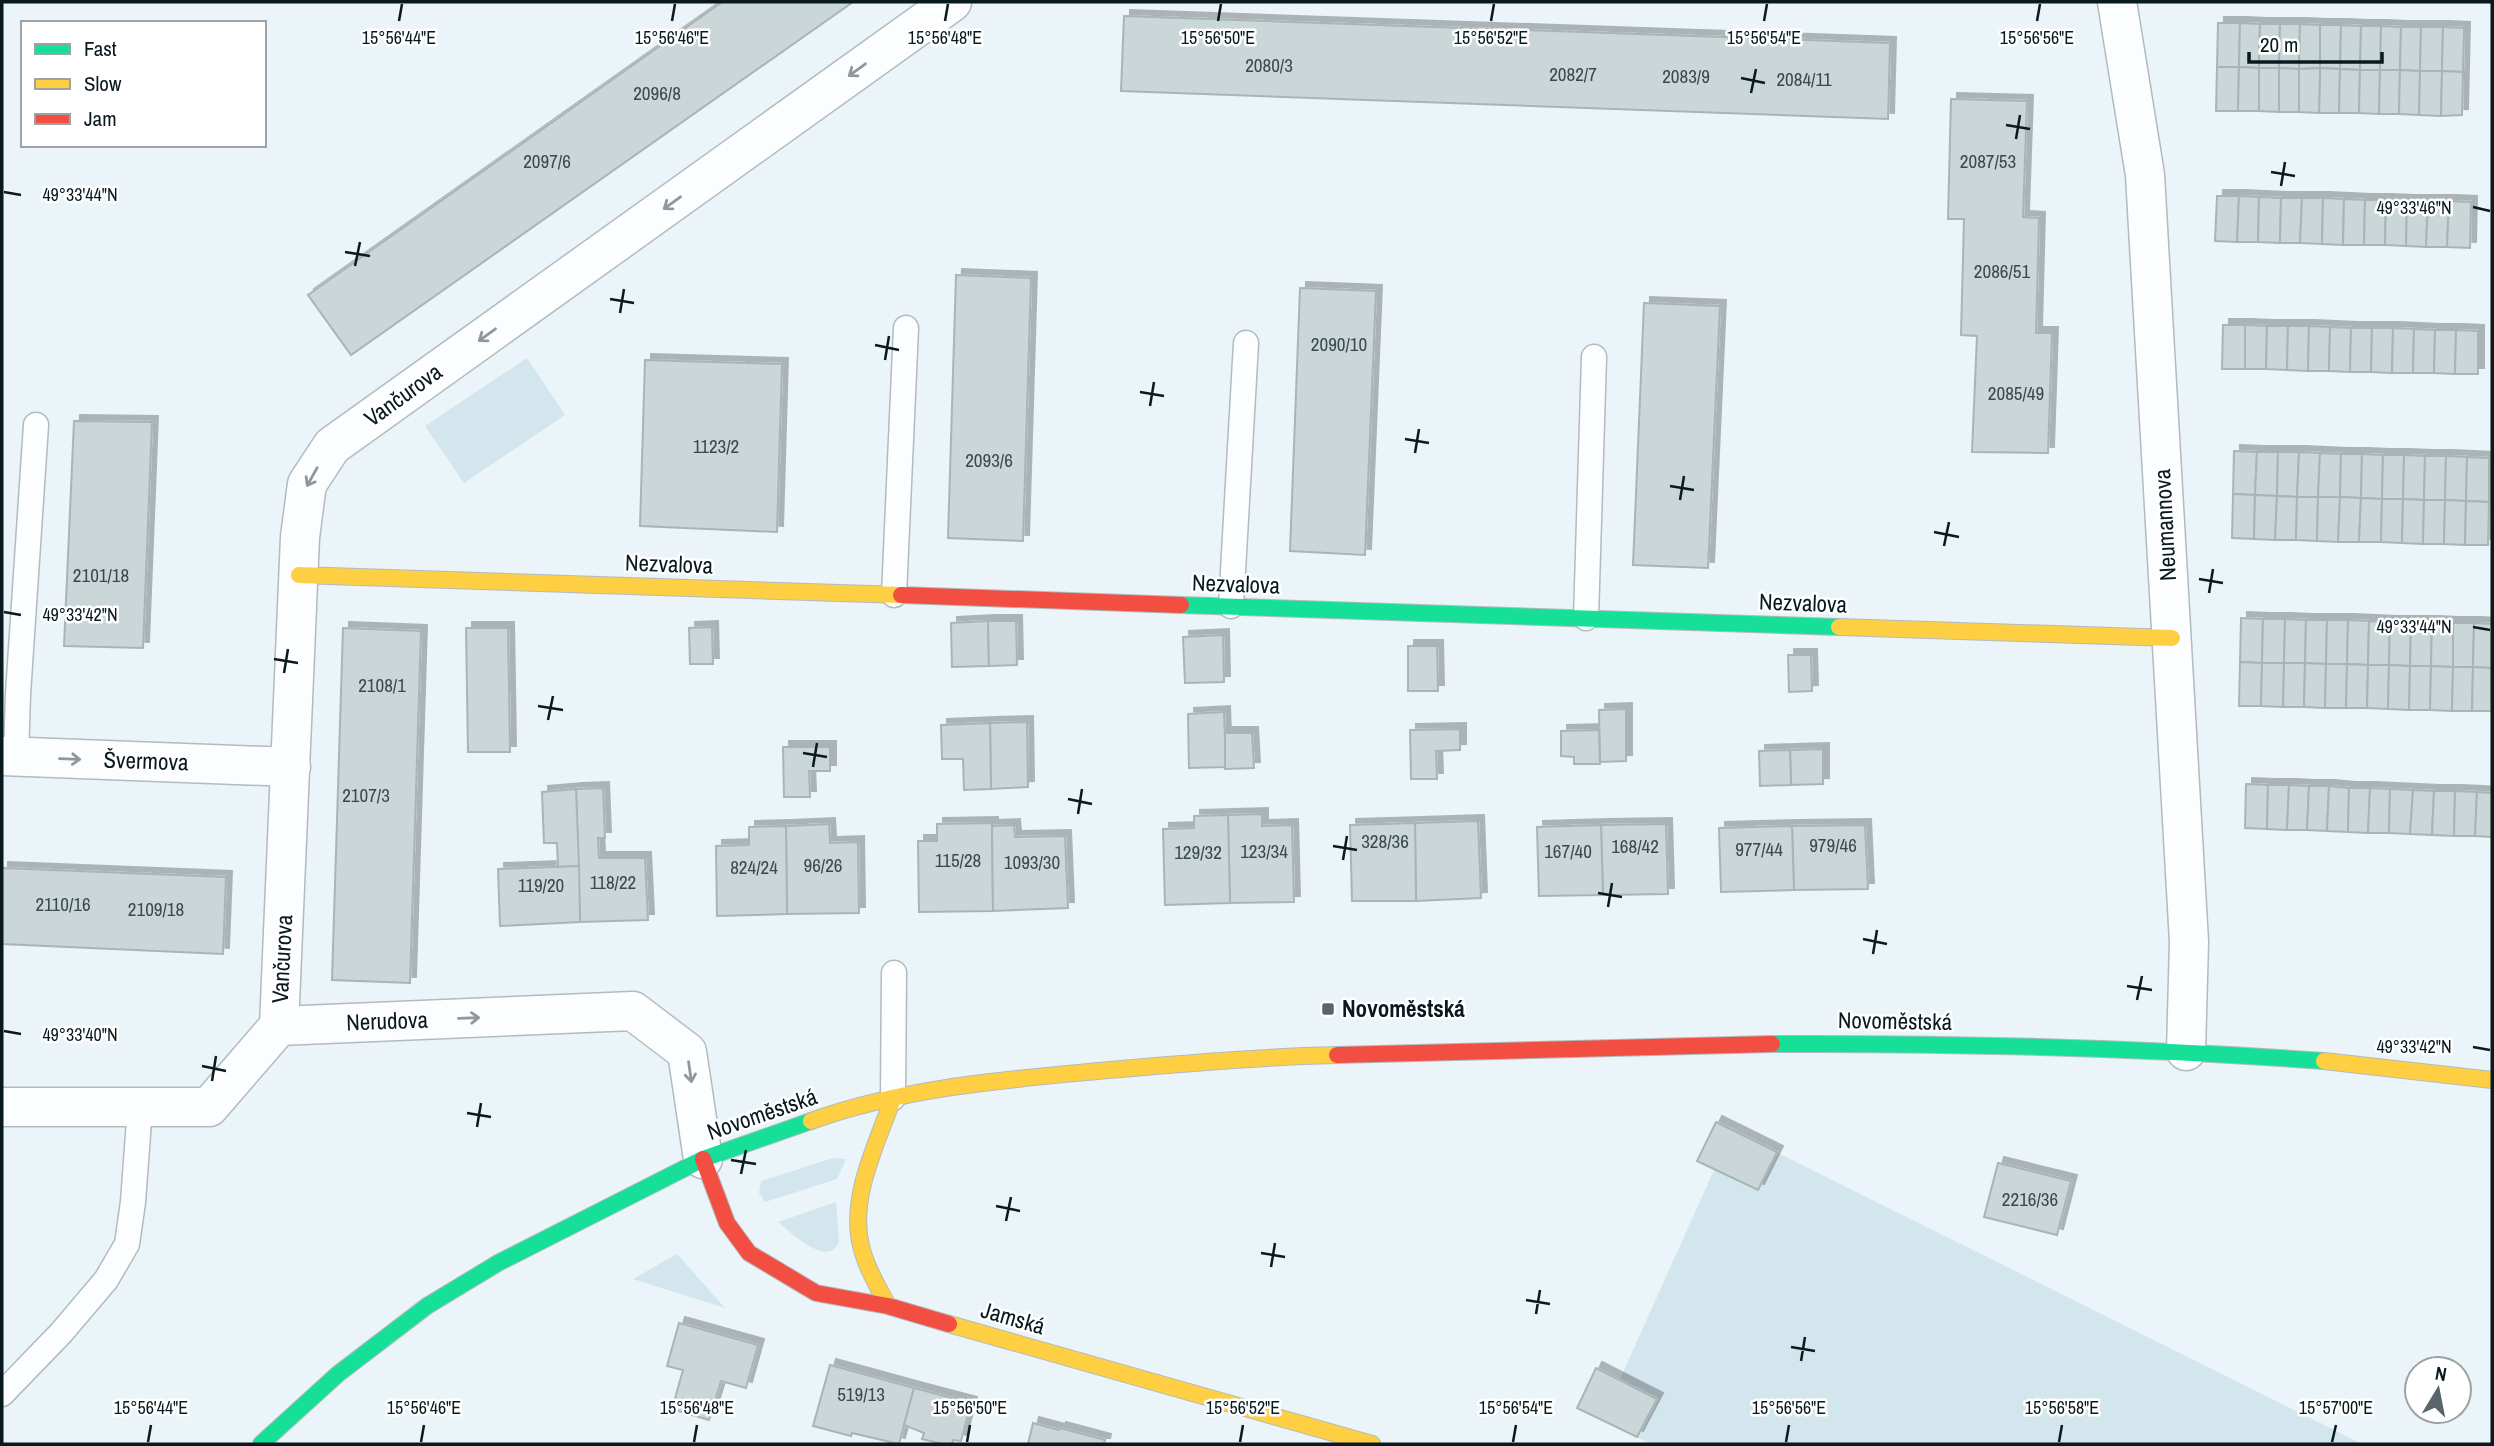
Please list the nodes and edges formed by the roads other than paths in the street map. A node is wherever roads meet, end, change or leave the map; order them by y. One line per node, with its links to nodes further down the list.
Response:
1 (952, 2): 7 (street, Vančurova, one-way to 7)
2 (2119, 3): 11 (street, Neumannova)
3 (906, 328): 8 (lane)
4 (1246, 343): 9 (lane)
5 (1594, 357): 10 (lane)
6 (36, 425): 12 (lane)
7 (299, 575): 8 (street, Nezvalova); 13 (street, Vančurova)
8 (894, 595): 9 (street, Nezvalova)
9 (1231, 607): 10 (street, Nezvalova)
10 (1586, 618): 11 (street, Nezvalova)
11 (2172, 638): 16 (street, Neumannova)
12 (9, 756): 13 (street, Švermova, one-way to 13)
13 (291, 767): 15 (street, Vančurova)
14 (894, 973): 18 (lane)
15 (279, 1026): 20 (street); 21 (street, Nerudova, one-way to 21)
16 (2186, 1051): 17 (street, Novoměstská); 18 (street, Novoměstská)
17 (2492, 1080)
18 (893, 1098): 21 (street, Novoměstská); 22 (street)
19 (2, 1107): 20 (street)
20 (139, 1107): 23 (lane)
21 (703, 1159): 22 (street, Jamská); 24 (street, Novoměstská)
22 (888, 1306): 25 (street, Jamská)
23 (2, 1394)
24 (261, 1444)
25 (1372, 1444)

